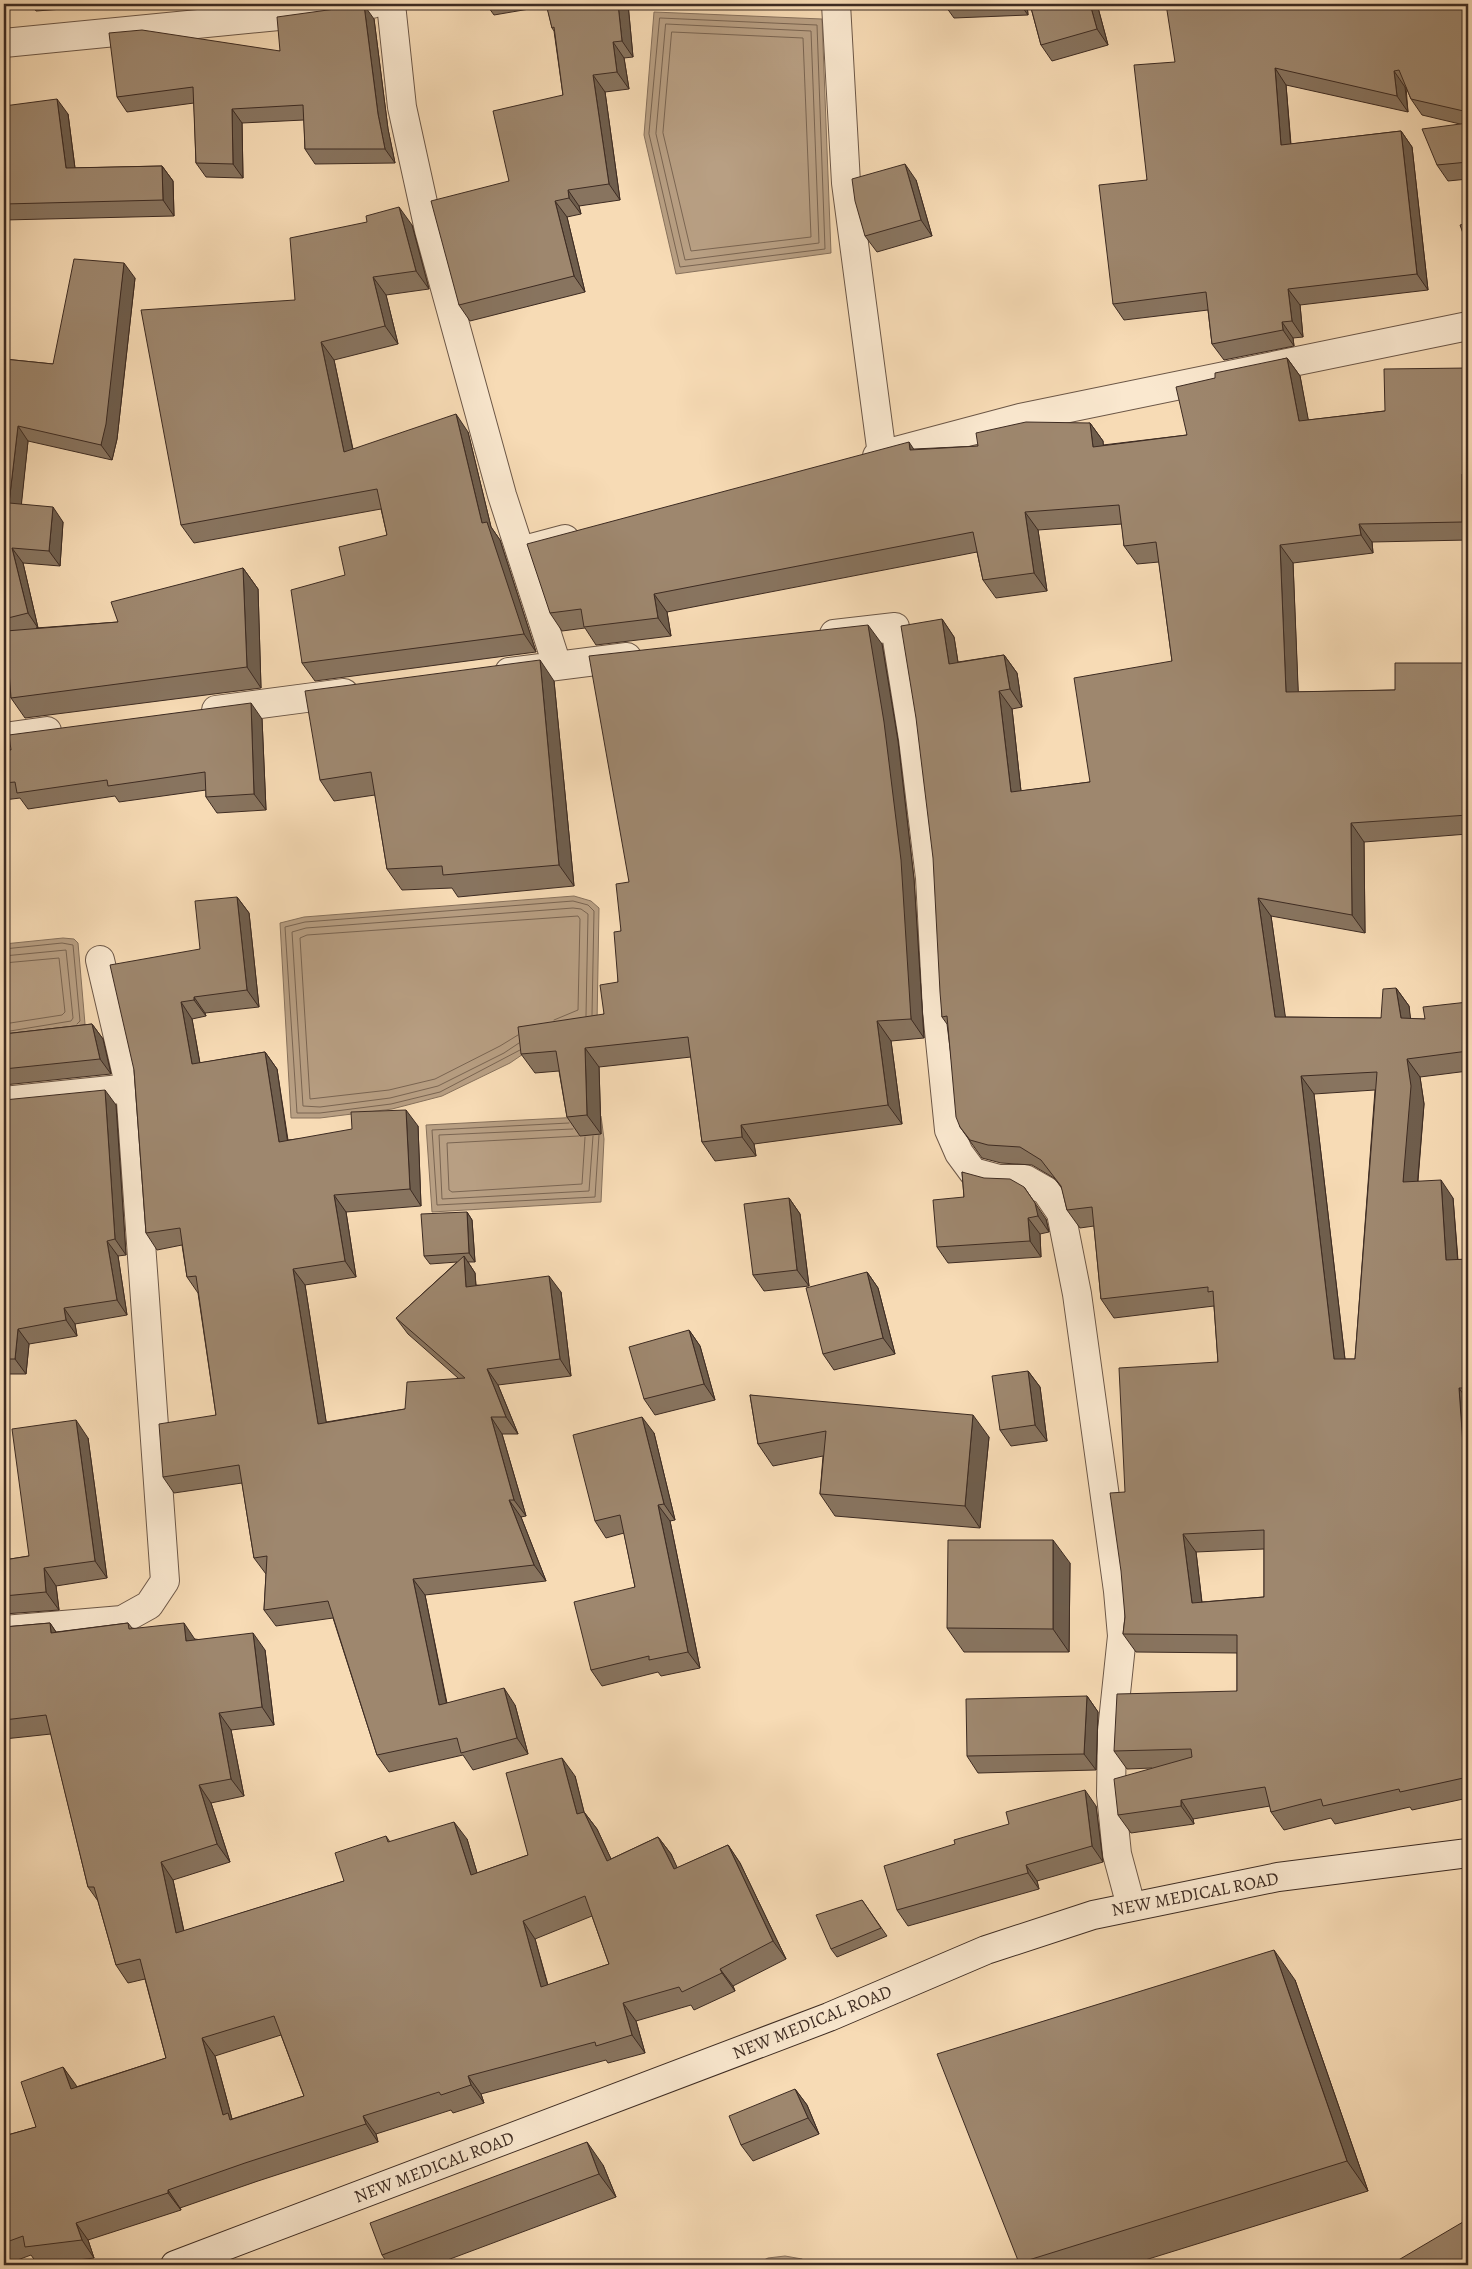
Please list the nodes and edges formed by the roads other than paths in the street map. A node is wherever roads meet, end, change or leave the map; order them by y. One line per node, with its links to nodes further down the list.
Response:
1 (372, 4): 4 (street)
2 (392, 4): 9 (street)
3 (836, 4): 6 (street)
4 (4, 43)
5 (1468, 326): 6 (street)
6 (882, 454): 7 (street)
7 (854, 462)
8 (586, 533): 9 (street)
9 (520, 551): 12 (street)
10 (808, 637): 23 (street)
11 (654, 654): 12 (street)
12 (557, 665): 13 (street)
13 (480, 676)
14 (373, 690): 15 (street)
15 (188, 713)
16 (70, 728): 17 (street)
17 (4, 737)
18 (100, 960): 19 (street)
19 (130, 1088): 20 (street); 21 (street)
20 (4, 1101)
21 (4, 1630)
22 (1468, 1853): 23 (street, NEW MEDICAL ROAD)
23 (1131, 1906): 24 (street, NEW MEDICAL ROAD)
24 (175, 2265)

